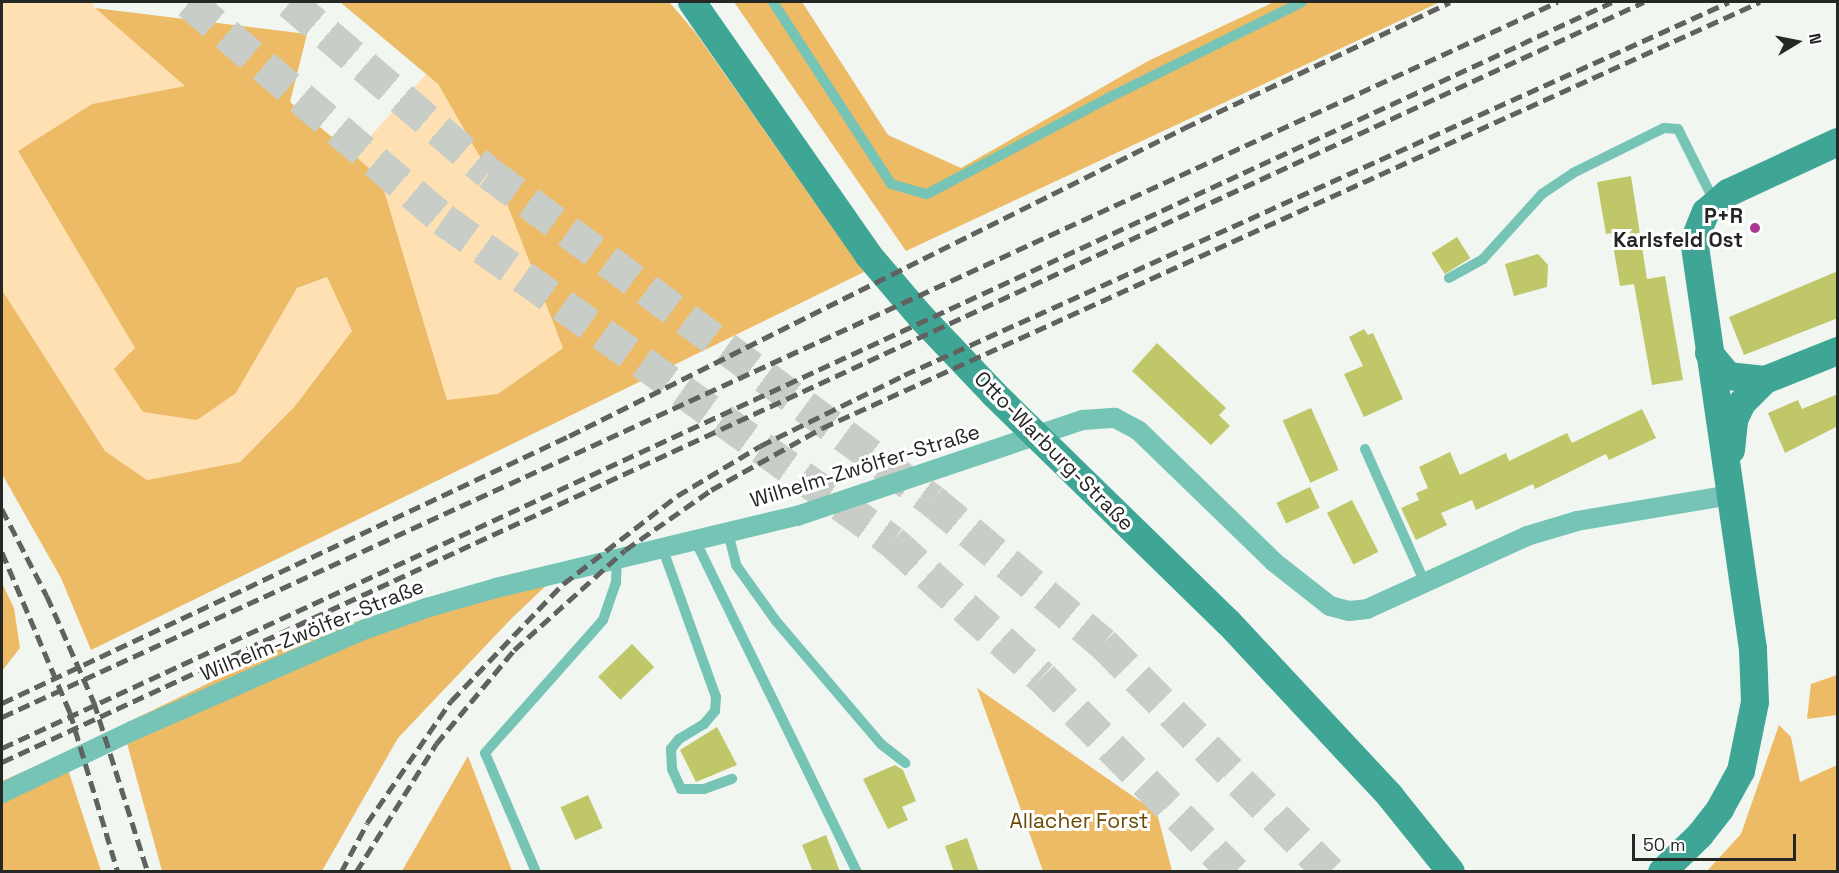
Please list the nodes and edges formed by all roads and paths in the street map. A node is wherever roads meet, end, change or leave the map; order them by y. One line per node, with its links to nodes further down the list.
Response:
1 (692, 2): 22 (main road, Otto-Warburg-Straße)
2 (773, 2): 3 (lane)
3 (1302, 2)
4 (1838, 142): 5 (main road)
5 (1715, 203): 6 (lane); 8 (main road)
6 (1449, 278)
7 (1838, 351): 9 (main road)
8 (1709, 353): 9 (main road); 11 (main road)
9 (1765, 380): 11 (main road)
10 (1365, 449): 16 (lane)
11 (1730, 495): 16 (street, Wilhelm-Zwölfer-Straße); 23 (main road)
12 (728, 532): 13 (street, Wilhelm-Zwölfer-Straße); 16 (street, Wilhelm-Zwölfer-Straße); 17 (lane)
13 (695, 540): 14 (street, Wilhelm-Zwölfer-Straße); 21 (lane)
14 (662, 547): 15 (street, Wilhelm-Zwölfer-Straße); 18 (lane)
15 (617, 560): 19 (street, Wilhelm-Zwölfer-Straße); 20 (lane)
16 (1424, 581)
17 (905, 763)
18 (732, 779)
19 (2, 793)
20 (536, 872)
21 (857, 872)
22 (1451, 872)
23 (1662, 872)

